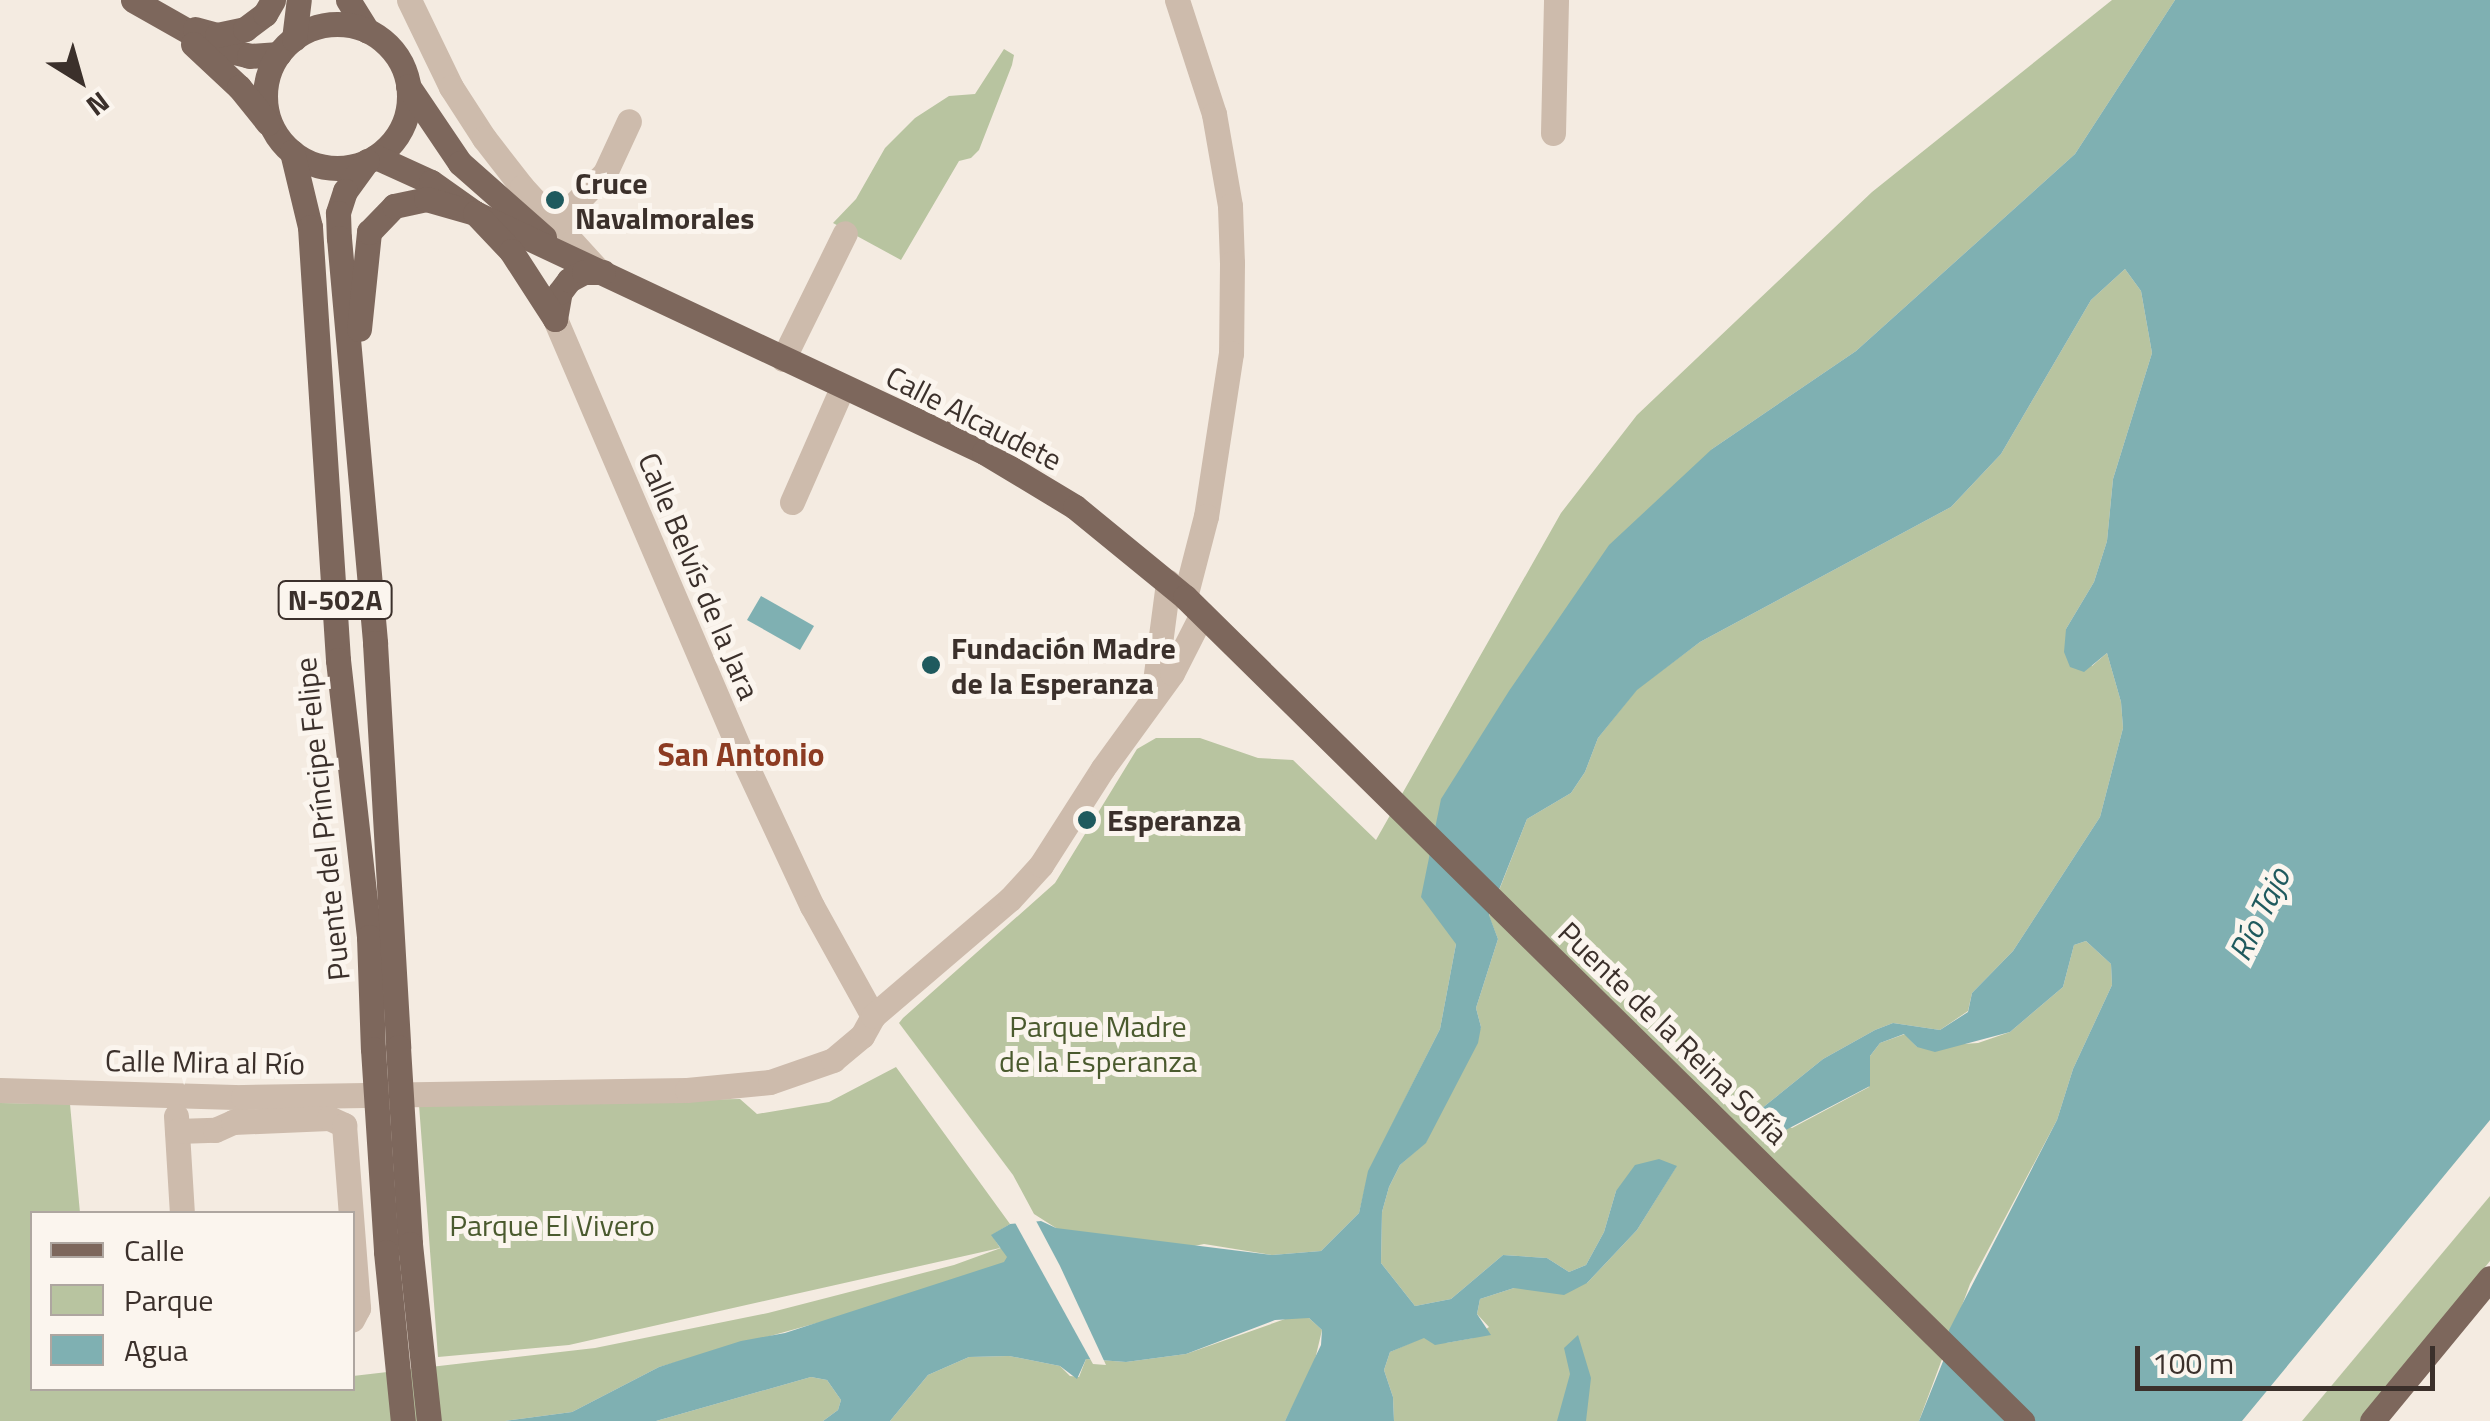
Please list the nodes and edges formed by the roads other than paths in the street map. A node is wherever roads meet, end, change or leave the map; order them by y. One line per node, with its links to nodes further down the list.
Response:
1 (133, 0): 8 (main road)
2 (273, 0): 8 (main road)
3 (299, 0): 10 (main road)
4 (348, 0): 9 (main road)
5 (409, 0): 19 (street, Calle Alcaudete)
6 (1177, 0): 26 (street)
7 (1556, 0): 14 (street)
8 (166, 21): 10 (main road); 13 (main road)
9 (367, 31): 10 (main road); 11 (main road)
10 (286, 47): 13 (main road)
11 (408, 86): 16 (main road, N-502A); 19 (main road, Calle Alcaudete)
12 (629, 120): 19 (street)
13 (273, 129): 15 (main road, N-502A)
14 (1552, 133)
15 (292, 152): 16 (main road); 31 (main road, Puente del Príncipe Felipe / N-502A)
16 (371, 159): 17 (main road, Calle Alcaudete); 24 (main road, Puente del Príncipe Felipe / N-502A)
17 (475, 213): 19 (main road, Calle Alcaudete); 21 (main road); 24 (main road)
18 (844, 233): 22 (street)
19 (553, 234): 20 (main road, Calle Alcaudete); 21 (main road)
20 (599, 270): 21 (main road); 22 (main road, Calle Alcaudete)
21 (555, 319): 30 (street, Calle Belvís de la Jara)
22 (782, 359): 23 (main road, Calle Alcaudete)
23 (842, 388): 25 (street); 27 (main road, Calle Alcaudete)
24 (354, 409): 31 (main road, Puente del Príncipe Felipe / N-502A)
25 (792, 502)
26 (1199, 546): 27 (street); 27 (street)
27 (1178, 591): 28 (main road, Calle Alcaudete); 29 (street); 29 (street, Calle Mira al Río)
28 (1277, 693): 45 (main road, Puente de la Reina Sofía)
29 (1152, 699): 30 (street, Calle Mira al Río)
30 (873, 1016): 32 (street, Calle Mira al Río)
31 (386, 1048): 43 (main road, Puente del Príncipe Felipe / N-502A, bridge); 44 (main road, Puente del Príncipe Felipe / N-502A, bridge)
32 (609, 1088): 34 (street, Calle Mira al Río); 35 (street, Calle Mira al Río)
33 (0, 1090): 34 (street)
34 (85, 1092): 35 (street, Calle Mira al Río)
35 (183, 1096): 36 (street); 37 (street)
36 (233, 1122): 37 (street); 39 (street)
37 (176, 1132): 38 (street)
38 (182, 1211)
39 (351, 1211)
40 (355, 1269): 42 (street)
41 (2490, 1278): 46 (main road)
42 (355, 1314)
43 (403, 1421)
44 (429, 1421)
45 (2022, 1421)
46 (2372, 1421)

